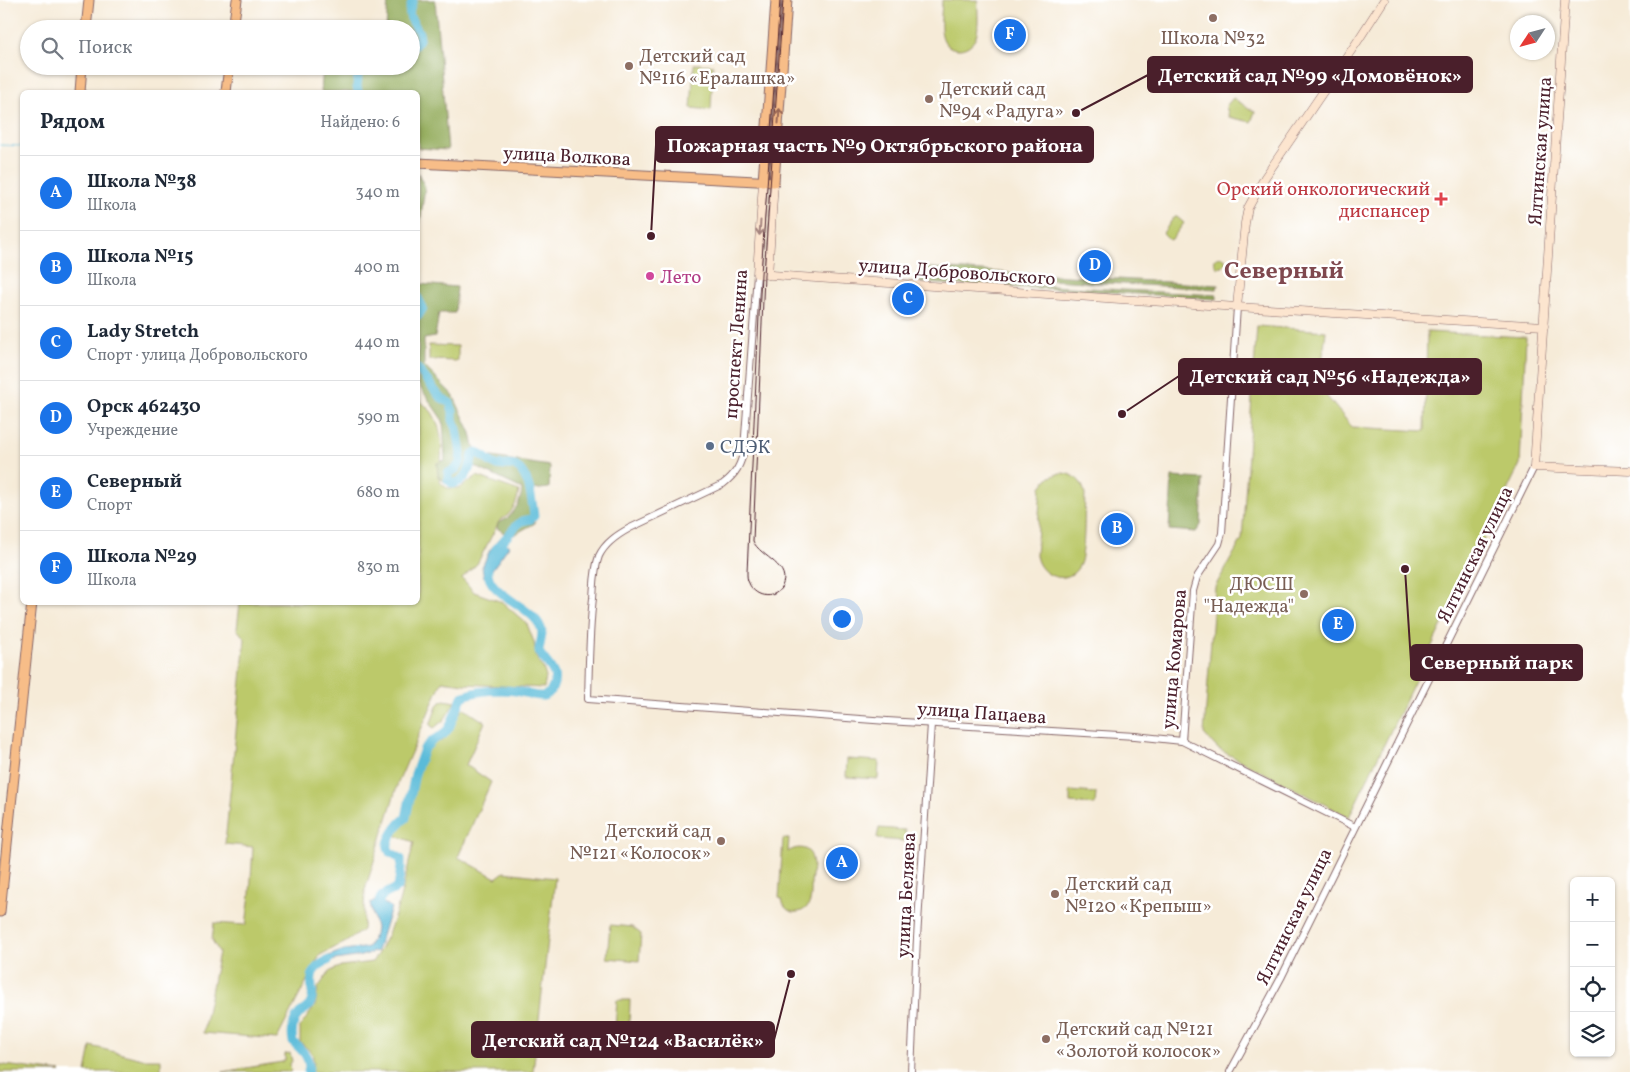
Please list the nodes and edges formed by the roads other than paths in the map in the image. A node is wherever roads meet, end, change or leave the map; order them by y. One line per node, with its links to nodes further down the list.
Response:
1 (90, 0): 7 (main road)
2 (237, 0): 8 (main road)
3 (776, 0): 14 (main road, проспект Ленина)
4 (787, 0): 15 (main road, проспект Ленина, one-way to 4)
5 (1384, 0): 18 (main road, улица Комарова)
6 (1565, 0): 19 (main road, Ялтинская улица)
7 (87, 20)
8 (234, 20)
9 (81, 75): 11 (main road)
10 (228, 75): 12 (main road)
11 (80, 90)
12 (226, 90)
13 (420, 163): 14 (main road, улица Волкова)
14 (763, 182): 15 (main road, улица Волкова); 16 (main road, проспект Ленина, one-way to 16)
15 (774, 182): 17 (main road, проспект Ленина)
16 (757, 274): 17 (main road, улица Добровольского); 23 (street, проспект Ленина)
17 (768, 275): 18 (main road, улица Добровольского)
18 (1238, 307): 19 (main road, улица Добровольского); 25 (street, улица Комарова)
19 (1544, 326): 20 (main road, Ялтинская улица)
20 (1534, 467): 21 (main road); 26 (street, Ялтинская улица)
21 (1630, 471)
22 (32, 605): 27 (main road)
23 (588, 699): 24 (street, улица Пацаева)
24 (931, 724): 25 (street, улица Пацаева); 28 (street, улица Беляева)
25 (1182, 741): 26 (street, улица Пацаева)
26 (1355, 827): 29 (street, Ялтинская улица)
27 (0, 912)
28 (911, 1070)
29 (1230, 1072)

